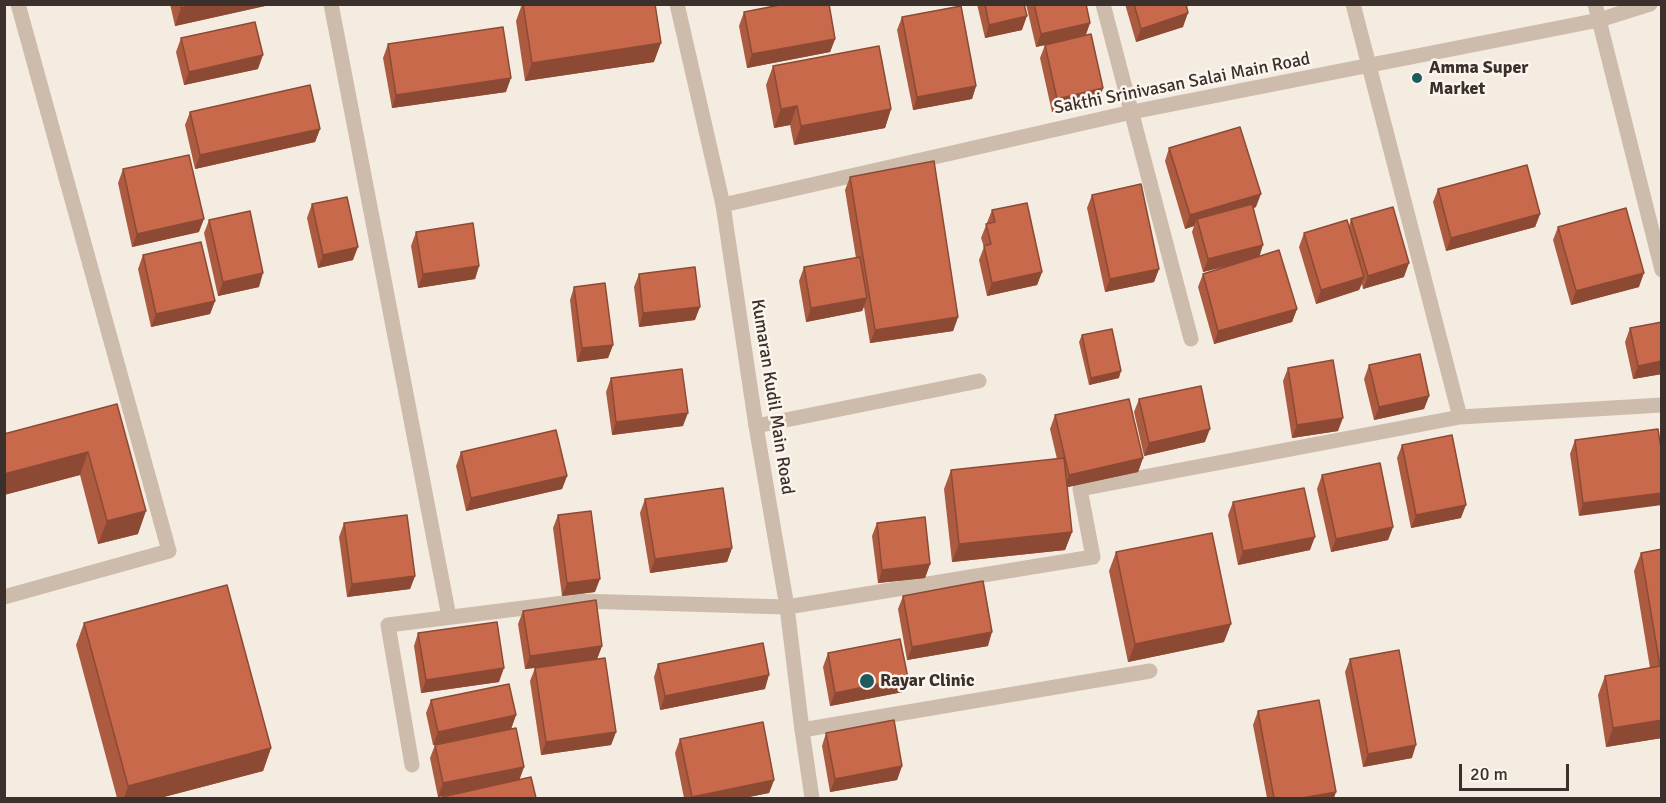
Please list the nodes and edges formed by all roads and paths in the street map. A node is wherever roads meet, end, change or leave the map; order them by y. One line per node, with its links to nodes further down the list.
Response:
1 (18, 4): 18 (street)
2 (331, 4): 20 (street)
3 (677, 4): 11 (street, Kumaran Kudil Main Road)
4 (1103, 4): 10 (street)
5 (1353, 4): 9 (street)
6 (1595, 4): 8 (street)
7 (1650, 4): 8 (street, Sakthi Srinivasan Salai Main Road)
8 (1599, 20): 9 (street, Sakthi Srinivasan Salai Main Road); 12 (street)
9 (1368, 66): 10 (street, Sakthi Srinivasan Salai Main Road); 16 (street)
10 (1132, 112): 11 (street, Sakthi Srinivasan Salai Main Road); 13 (street)
11 (723, 204): 17 (street, Kumaran Kudil Main Road)
12 (1662, 270)
13 (1191, 339)
14 (979, 381): 17 (street)
15 (1662, 405): 16 (street)
16 (1460, 417): 19 (street)
17 (756, 426): 19 (street, Kumaran Kudil Main Road)
18 (4, 597)
19 (787, 607): 20 (street); 22 (street, Kumaran Kudil Main Road)
20 (449, 617): 23 (street)
21 (1150, 670): 22 (street)
22 (801, 730): 24 (street, Kumaran Kudil Main Road)
23 (412, 765)
24 (812, 798)

